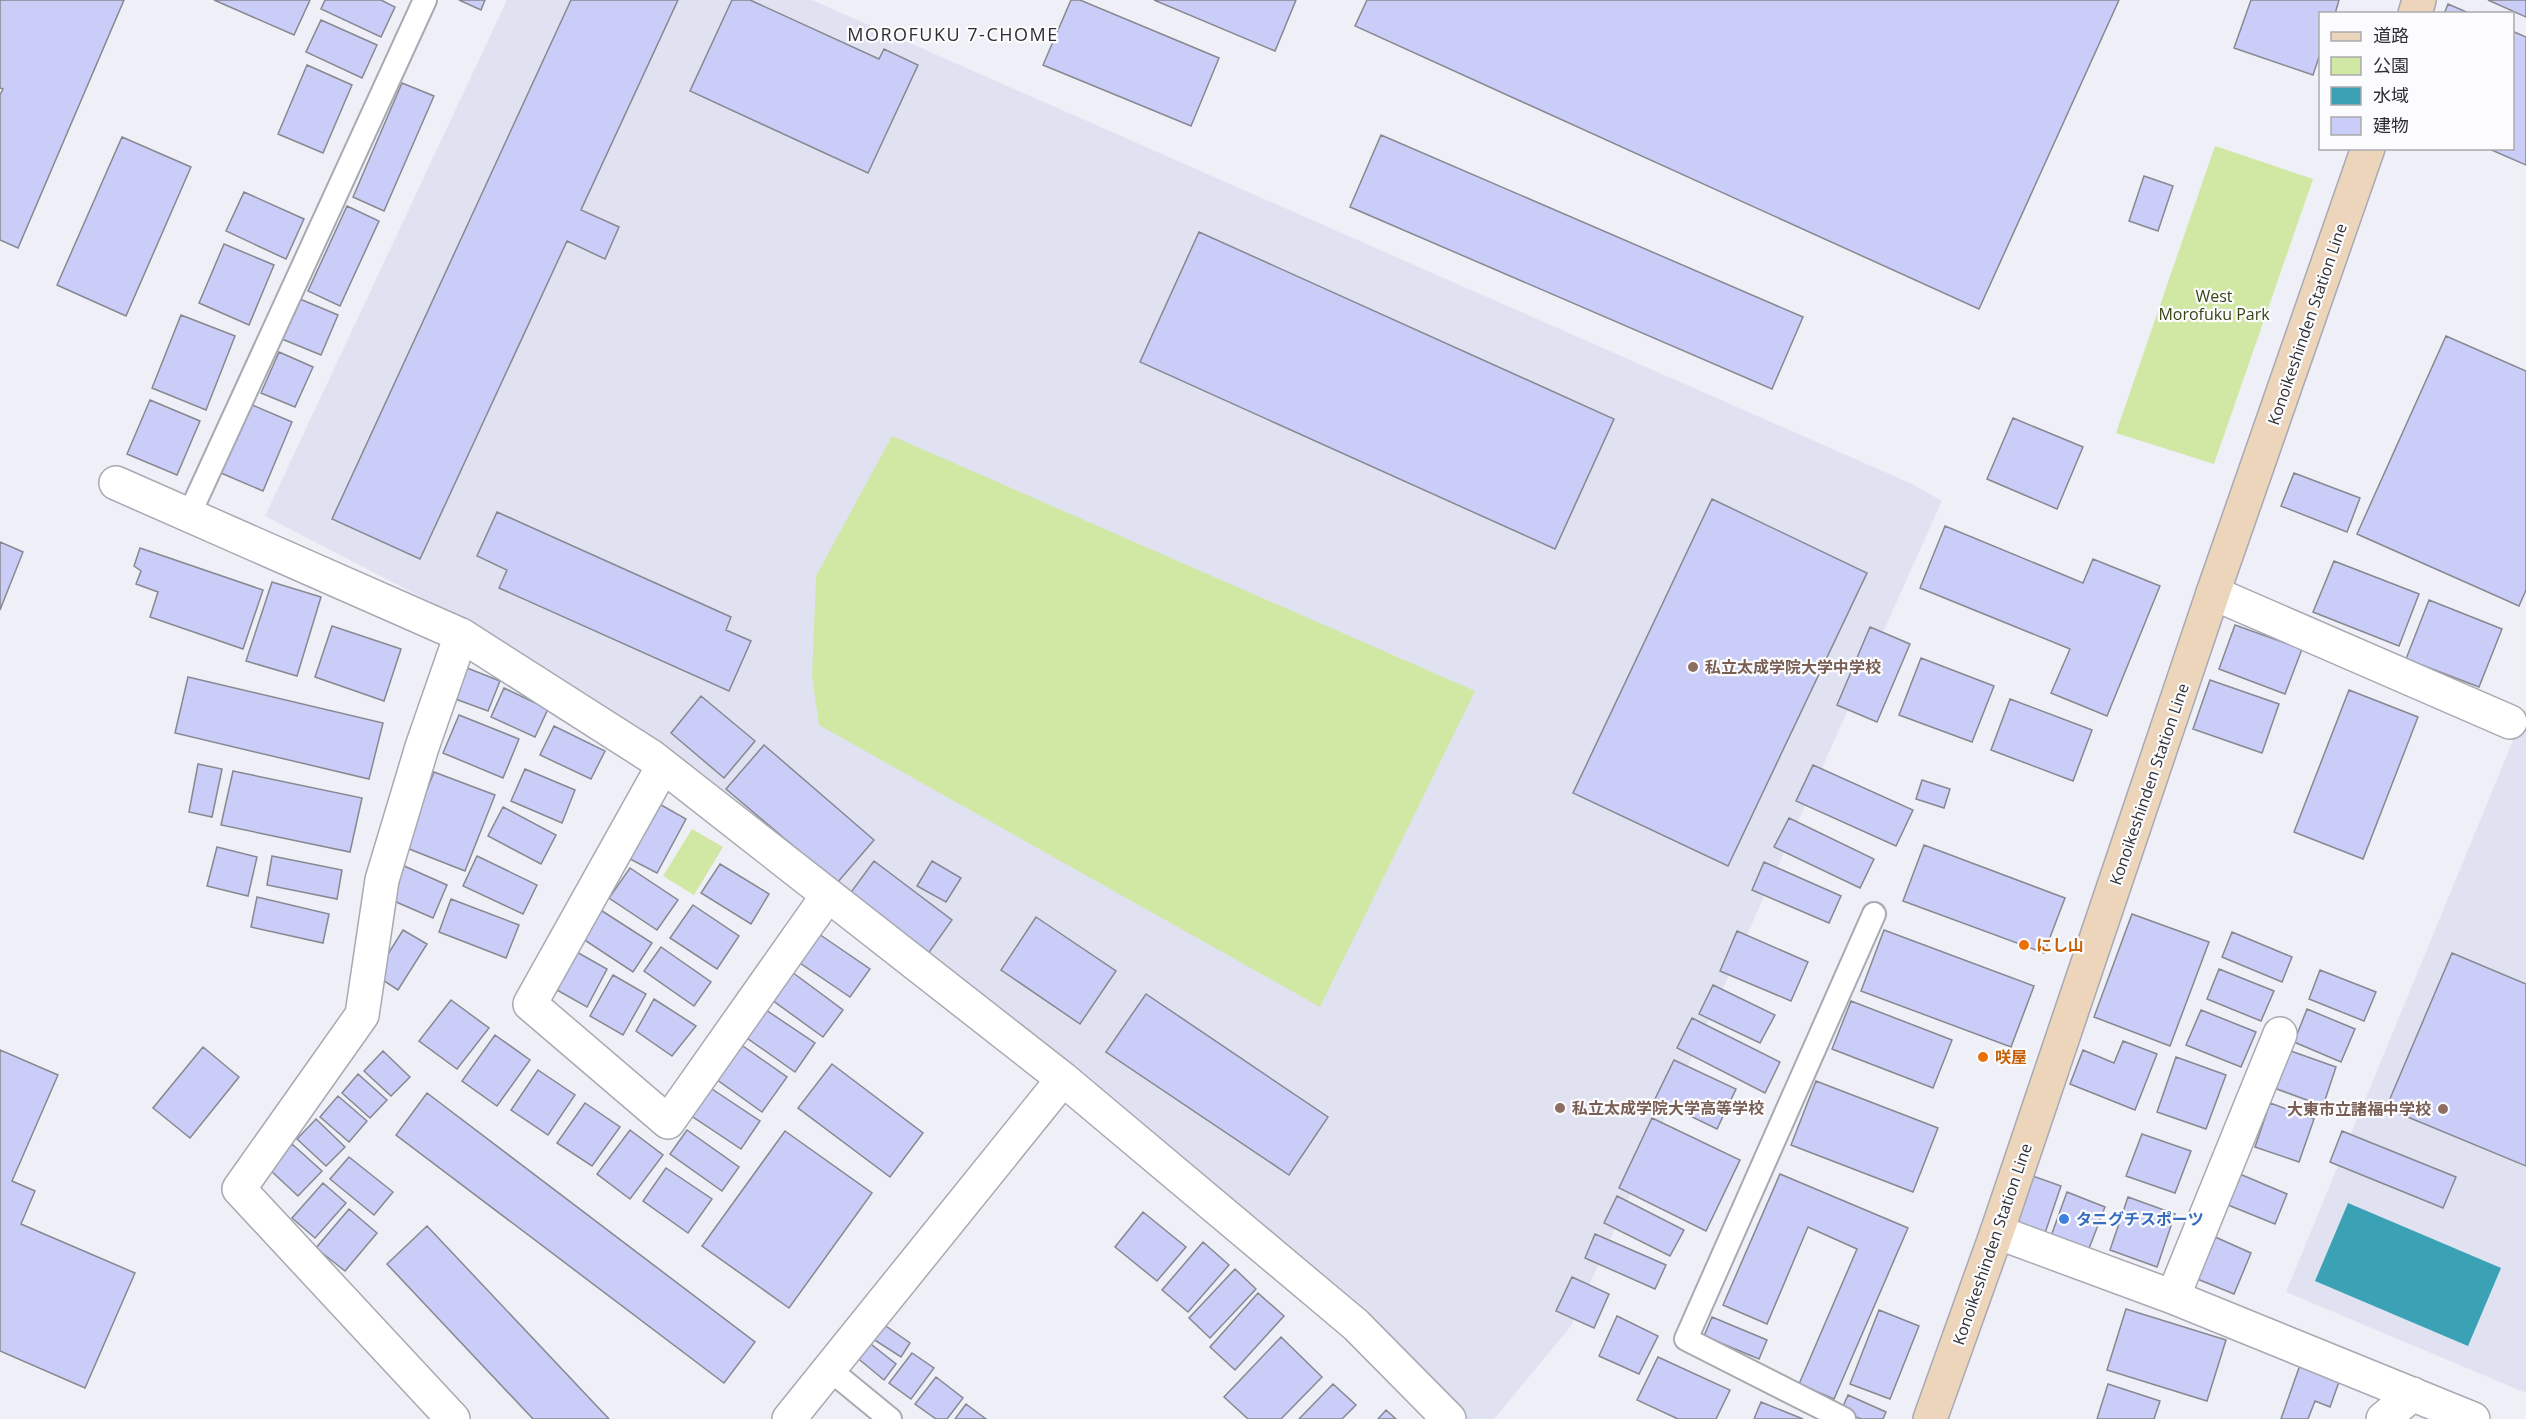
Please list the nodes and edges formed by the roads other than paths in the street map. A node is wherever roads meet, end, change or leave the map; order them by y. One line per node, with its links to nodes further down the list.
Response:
1 (424, 0): 4 (lane)
2 (2367, 150): 5 (main road, Konoikeshinden Station Line)
3 (116, 483): 4 (street)
4 (189, 515): 6 (street)
5 (2213, 593): 7 (street); 13 (main road, Konoikeshinden Station Line)
6 (461, 635): 8 (street); 17 (street)
7 (2510, 722)
8 (663, 766): 9 (street); 9 (street)
9 (828, 895): 12 (street)
10 (1874, 914): 21 (lane)
11 (2280, 1034): 14 (street)
12 (1063, 1079): 15 (street); 20 (street)
13 (1997, 1232): 14 (street); 22 (main road, Konoikeshinden Station Line)
14 (2173, 1297): 16 (street)
15 (829, 1369): 18 (street); 19 (lane)
16 (2413, 1394): 23 (street); 24 (street)
17 (453, 1419)
18 (789, 1419)
19 (890, 1419)
20 (1449, 1419)
21 (1844, 1419)
22 (1930, 1419)
23 (2383, 1419)
24 (2473, 1419)

